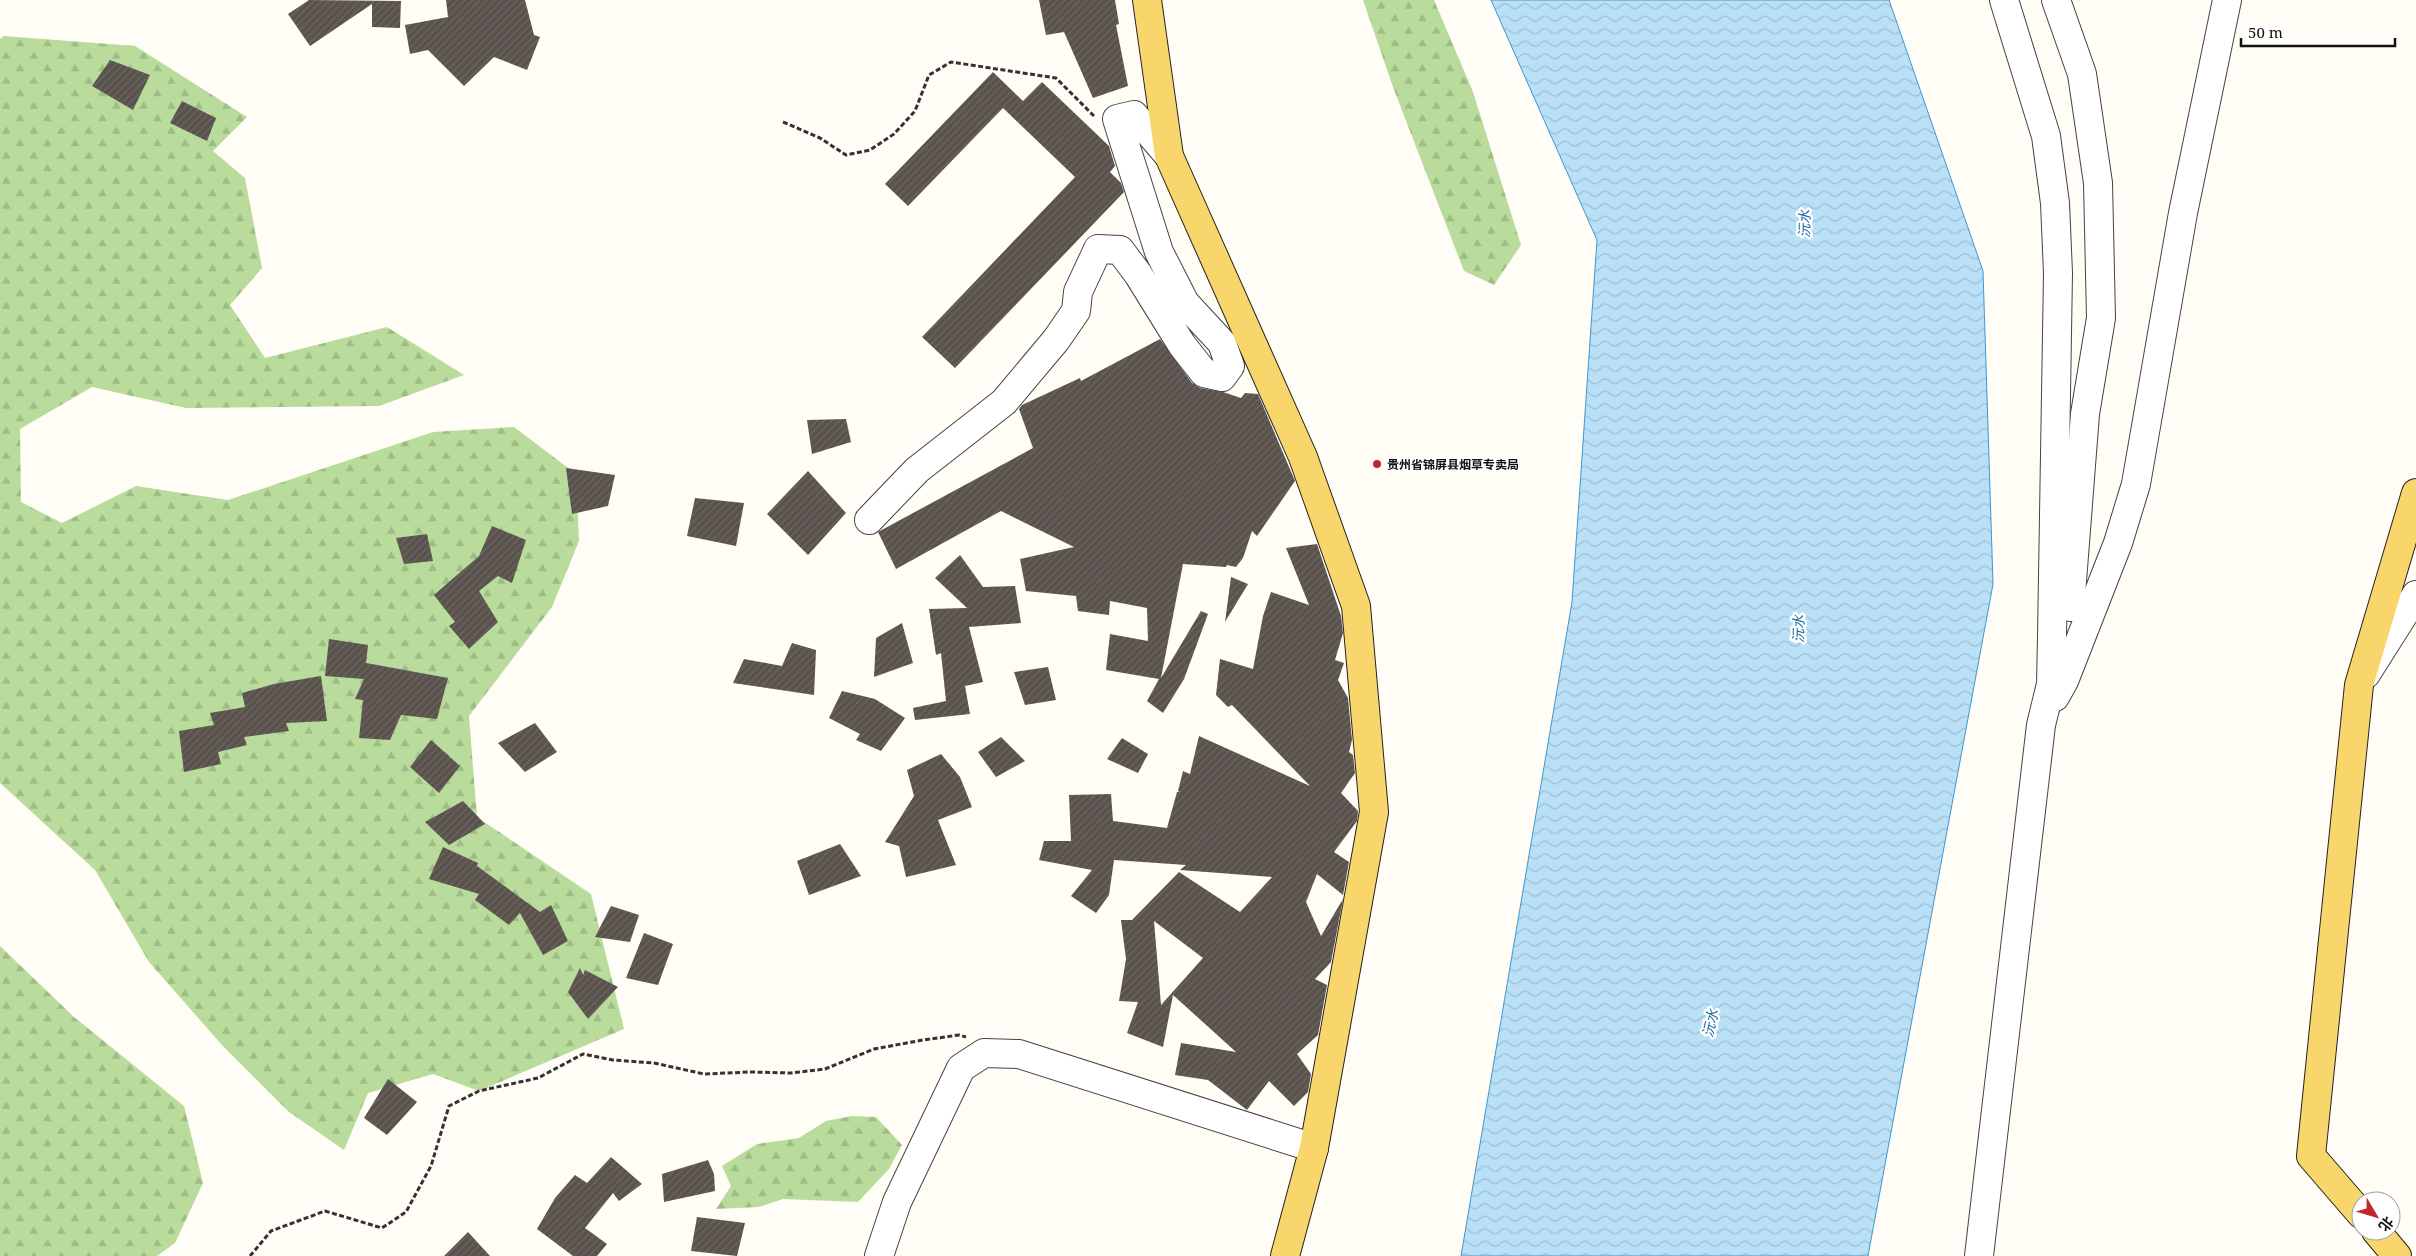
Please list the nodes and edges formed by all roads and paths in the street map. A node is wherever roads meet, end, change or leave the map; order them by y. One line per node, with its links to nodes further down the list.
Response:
1 (1147, 0): 7 (main road)
2 (2004, 0): 13 (street)
3 (2056, 0): 11 (street)
4 (2227, 0): 11 (street)
5 (1117, 119): 6 (path); 7 (street); 9 (street)
6 (783, 122)
7 (1169, 156): 15 (main road)
8 (2416, 493): 12 (main road)
9 (869, 520)
10 (2416, 595): 12 (street)
11 (2064, 681): 13 (street)
12 (2360, 685): 16 (main road)
13 (2041, 725): 21 (street)
14 (968, 1037): 18 (path)
15 (1314, 1148): 19 (street); 20 (main road)
16 (2351, 1202)
17 (2384, 1241): 22 (main road)
18 (250, 1256)
19 (880, 1256)
20 (1285, 1256)
21 (1979, 1256)
22 (2397, 1256)

